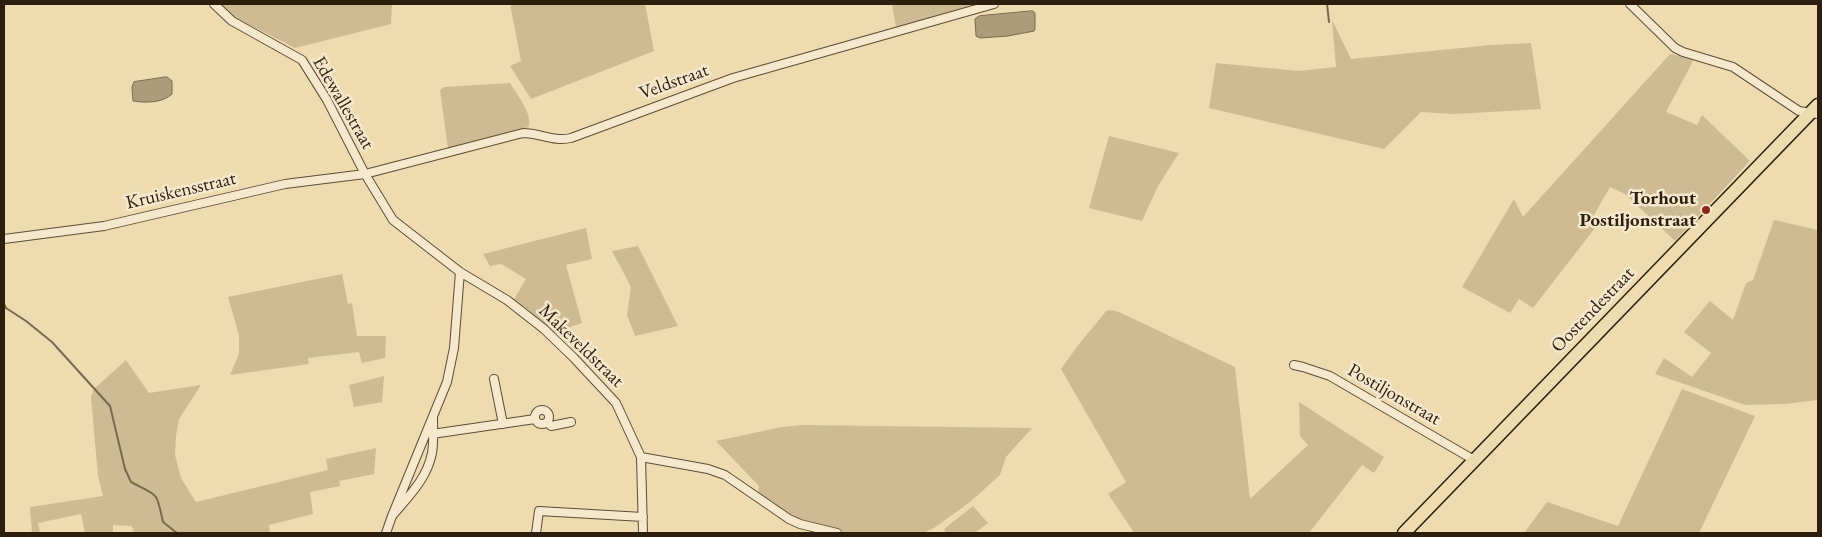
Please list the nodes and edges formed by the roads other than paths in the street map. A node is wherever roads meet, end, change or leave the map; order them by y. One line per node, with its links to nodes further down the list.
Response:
1 (214, 4): 5 (street, Edewallestraat)
2 (994, 4): 5 (street, Veldstraat)
3 (1630, 4): 4 (street, Oostendestraat)
4 (1815, 111): 17 (main road, Oostendestraat)
5 (365, 174): 6 (street, Kruiskensstraat); 7 (street, Makeveldstraat)
6 (4, 239)
7 (460, 272): 10 (street); 16 (street, Makeveldstraat)
8 (1294, 365): 17 (street, Postiljonstraat)
9 (494, 380): 14 (street)
10 (433, 417): 15 (street); 18 (street)
11 (535, 419): 12 (street); 12 (street); 14 (street)
12 (547, 422): 13 (street)
13 (571, 422)
14 (503, 424): 15 (street)
15 (432, 434): 18 (street)
16 (641, 457): 19 (street); 23 (street)
17 (1474, 460): 24 (main road, Oostendestraat)
18 (392, 516): 20 (street)
19 (643, 517): 21 (street); 22 (street)
20 (386, 533)
21 (536, 533)
22 (643, 533)
23 (837, 533)
24 (1404, 533)

